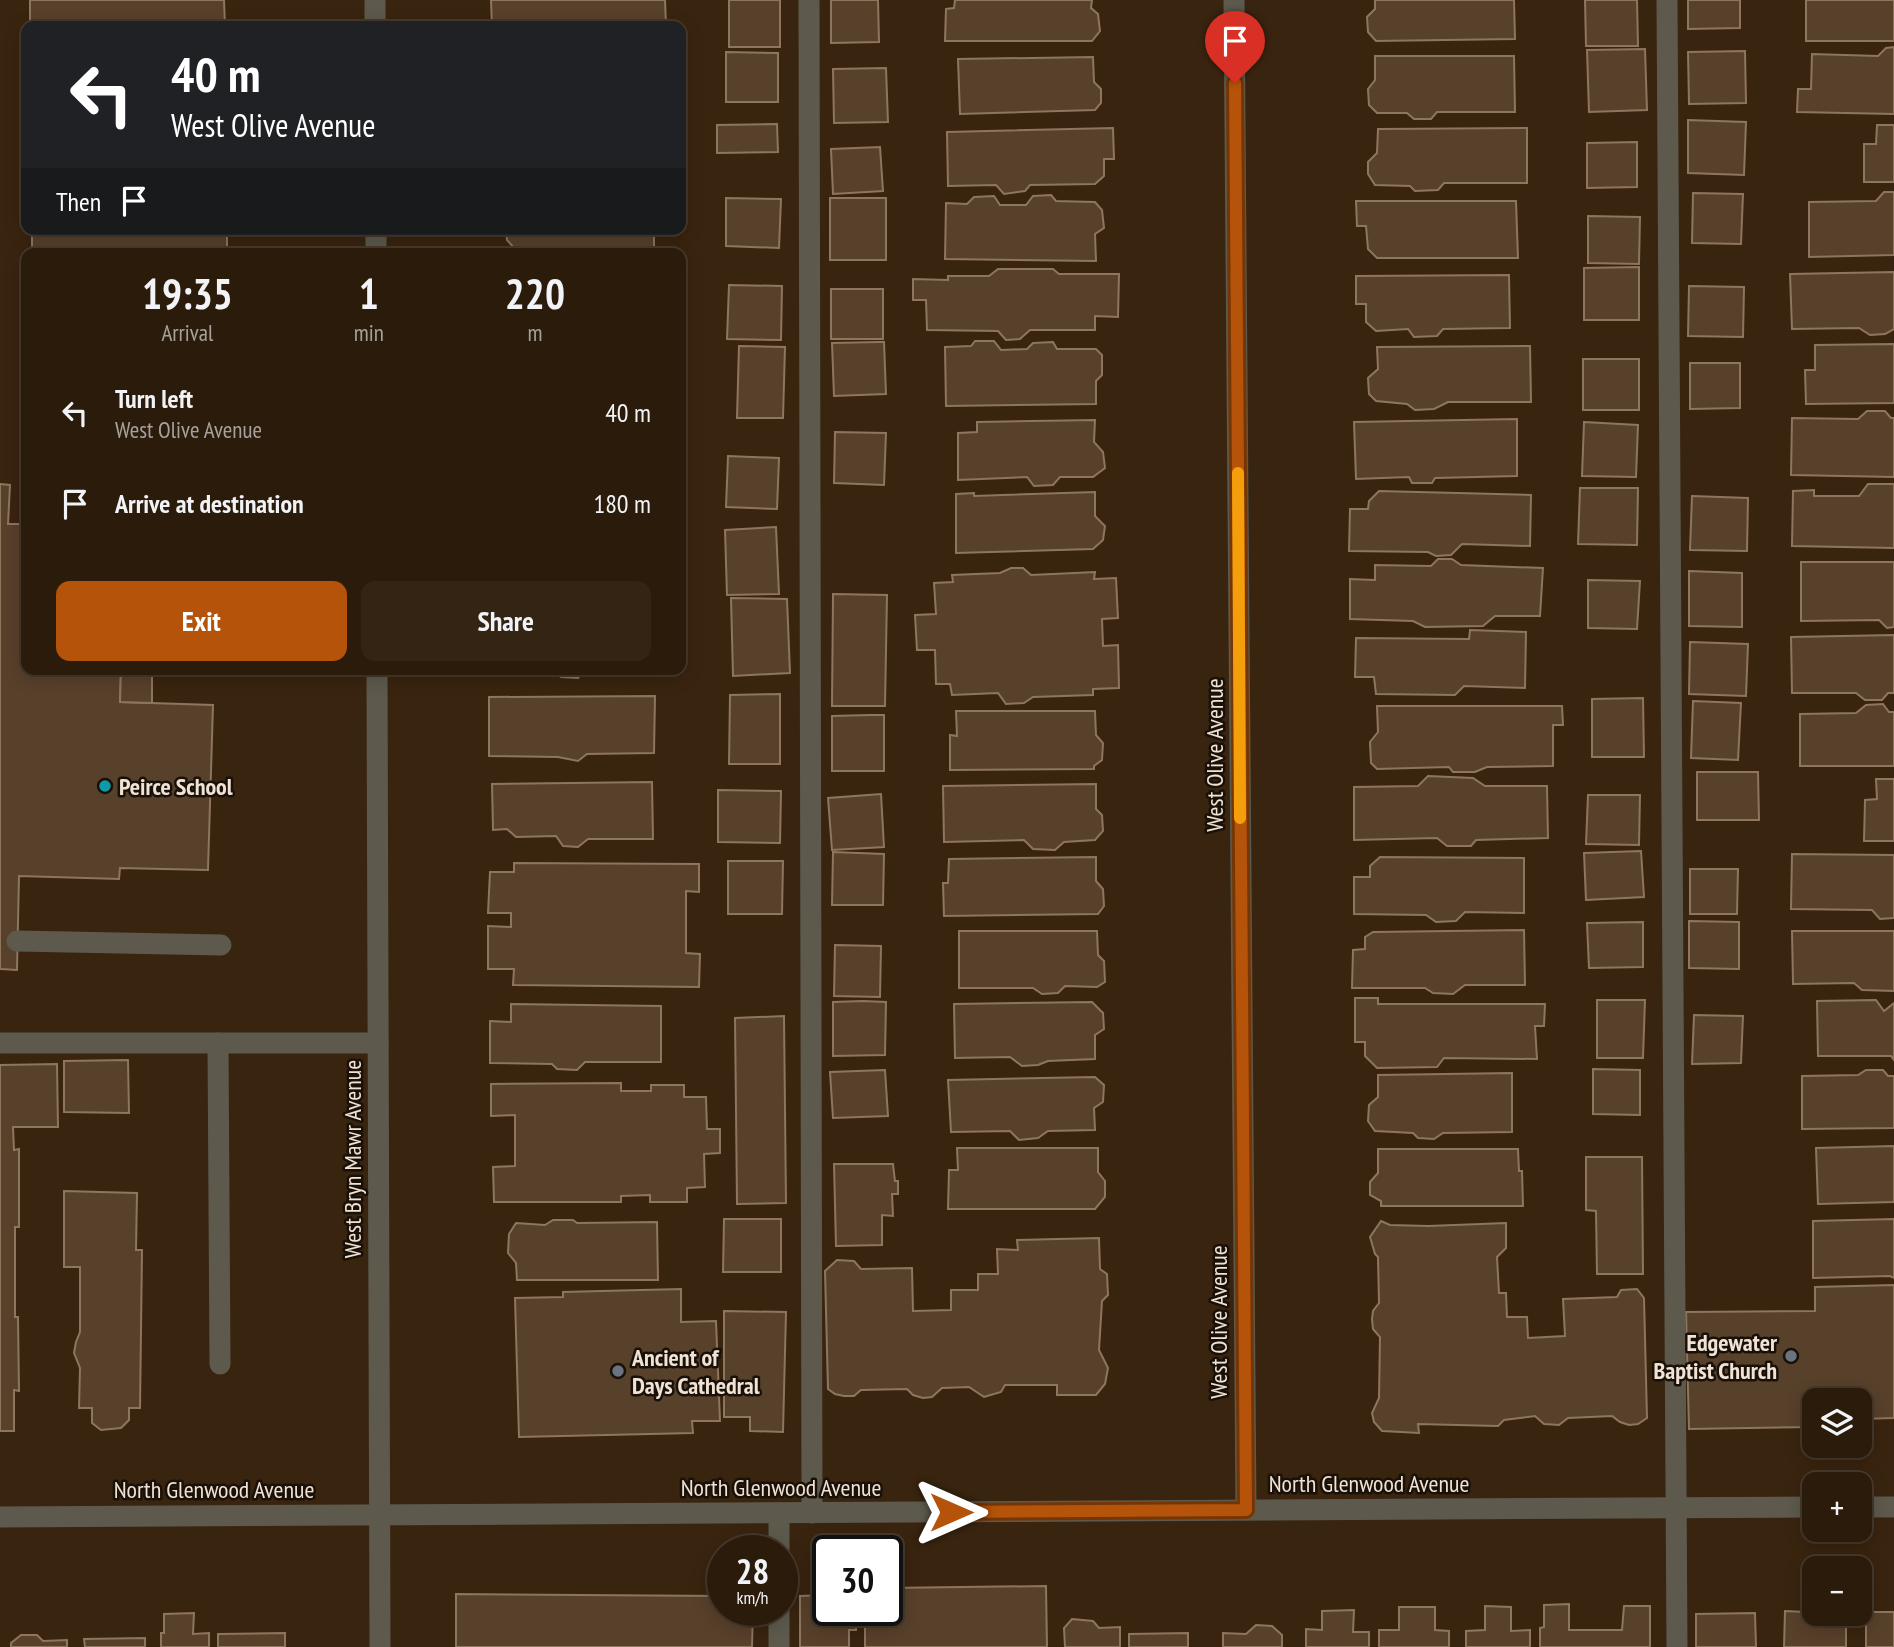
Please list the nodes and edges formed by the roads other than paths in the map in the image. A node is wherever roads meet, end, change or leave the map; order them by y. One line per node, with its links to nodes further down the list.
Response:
1 (375, 0): 5 (street)
2 (809, 0): 19 (street)
3 (1234, 0): 17 (street, West Olive Avenue)
4 (1667, 0): 16 (street)
5 (375, 21)
6 (377, 675): 11 (street, West Bryn Mawr Avenue)
7 (17, 941): 8 (street)
8 (221, 944)
9 (0, 1043): 10 (street)
10 (218, 1043): 11 (street); 12 (street)
11 (378, 1043): 20 (street, West Bryn Mawr Avenue)
12 (220, 1364)
13 (1802, 1507): 16 (street, North Glenwood Avenue)
14 (1872, 1507): 15 (street)
15 (1894, 1507)
16 (1675, 1508): 17 (street, North Glenwood Avenue); 26 (street)
17 (1246, 1510): 19 (street, North Glenwood Avenue)
18 (779, 1513): 19 (street, North Glenwood Avenue); 20 (street, North Glenwood Avenue); 22 (street)
19 (812, 1513)
20 (380, 1515): 21 (street, North Glenwood Avenue); 24 (street, West Bryn Mawr Avenue)
21 (0, 1517)
22 (779, 1535)
23 (779, 1626): 25 (street)
24 (380, 1647)
25 (779, 1647)
26 (1677, 1647)

